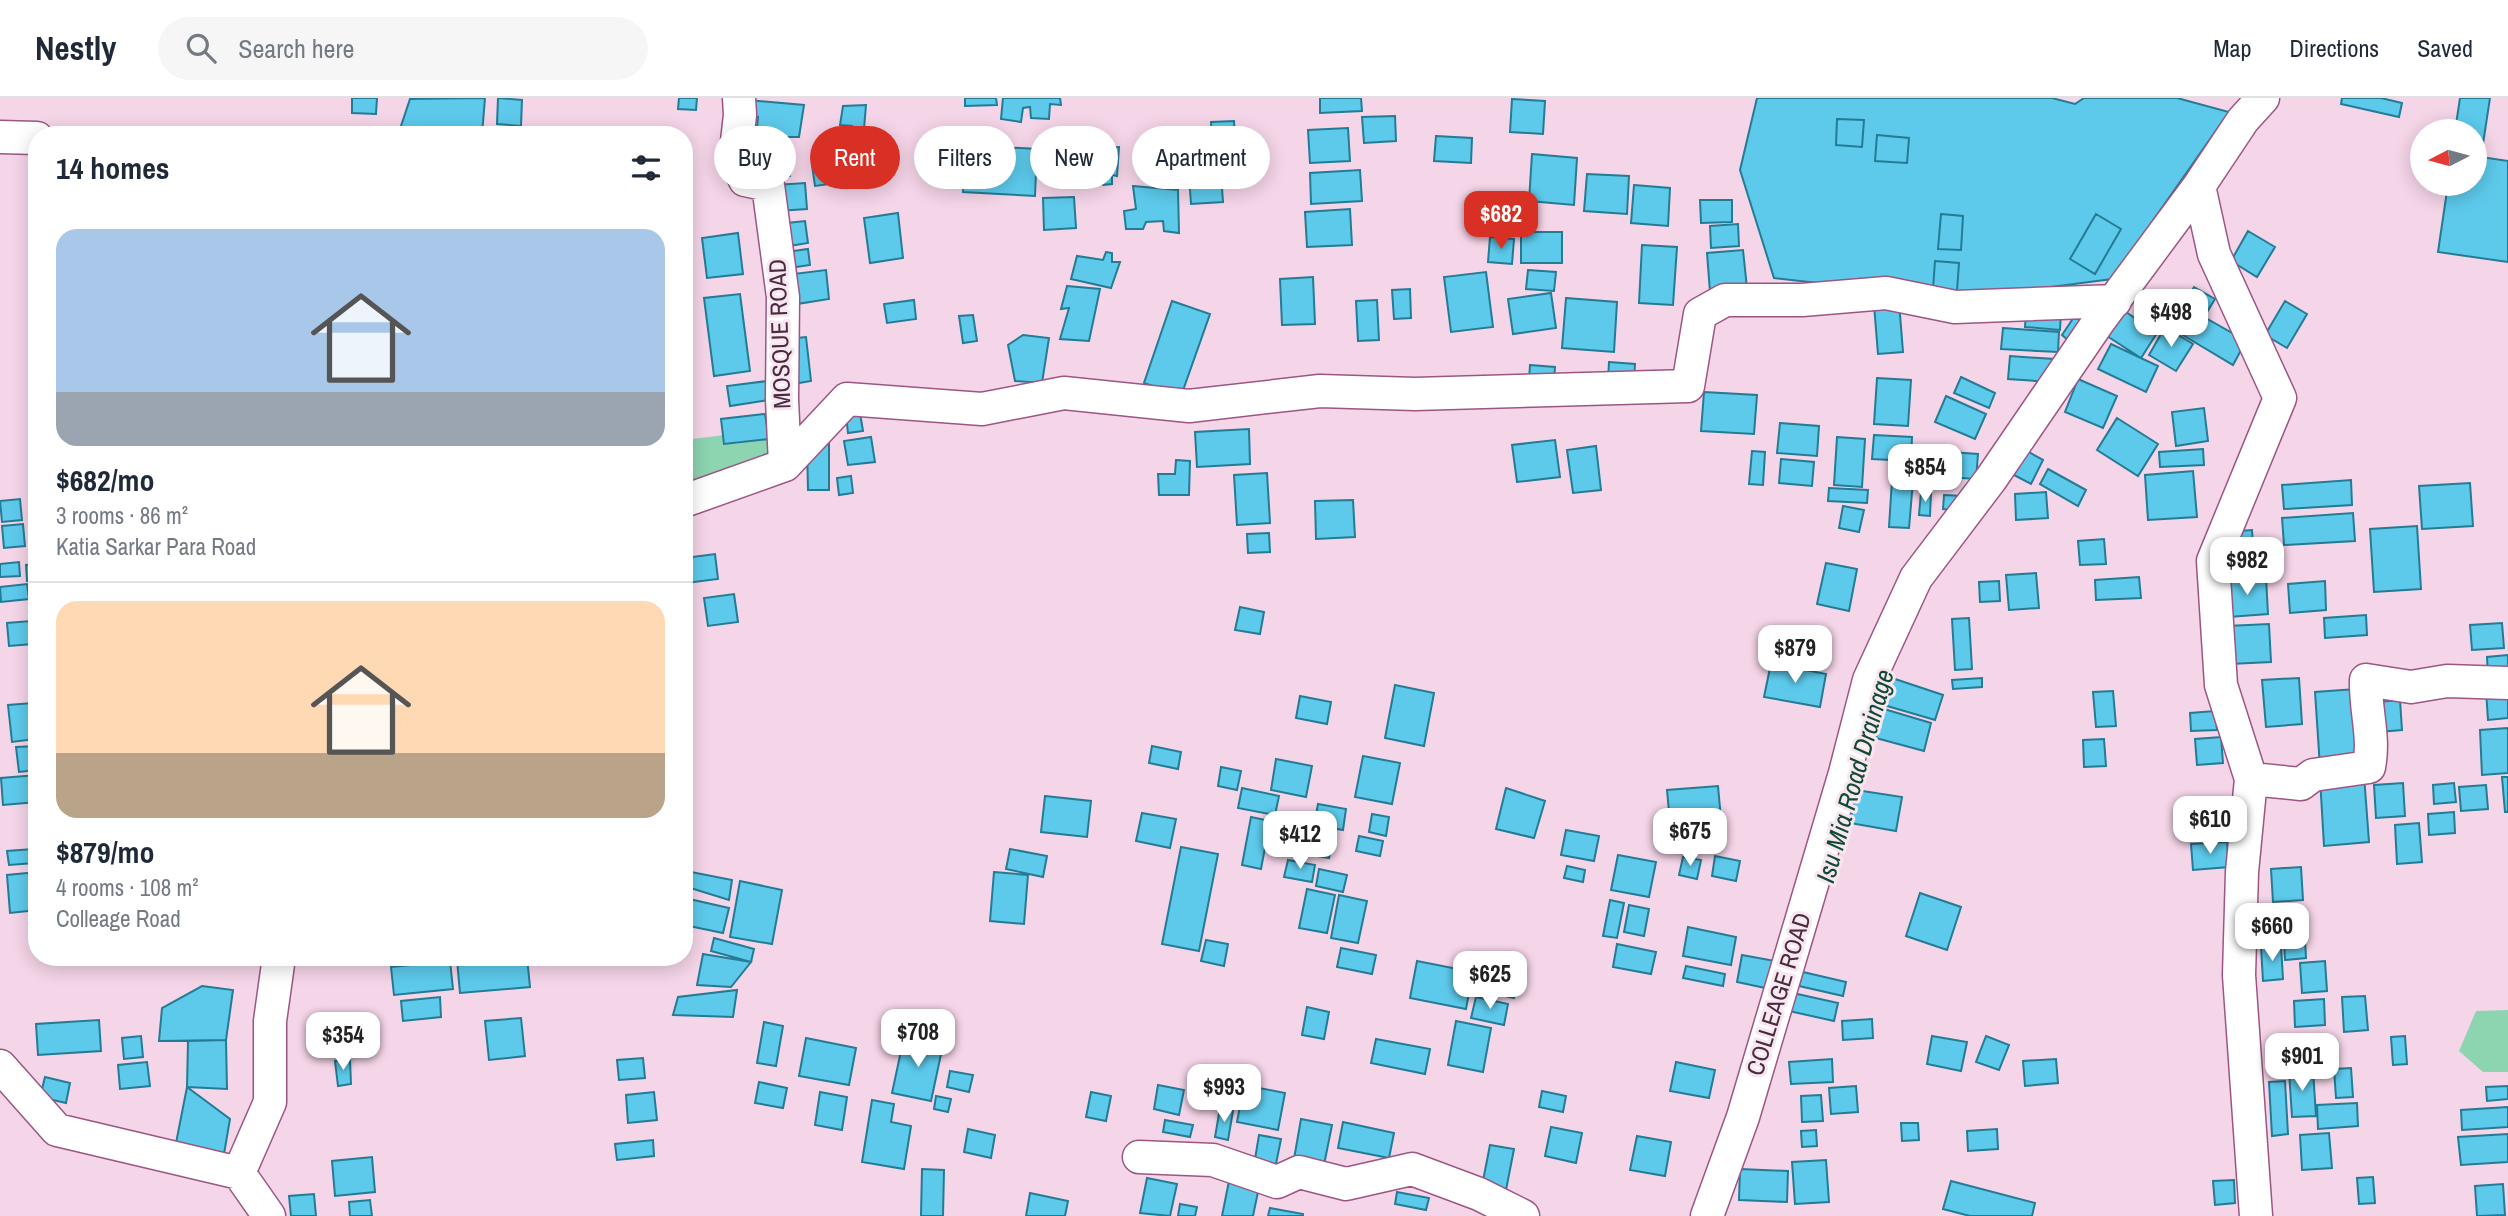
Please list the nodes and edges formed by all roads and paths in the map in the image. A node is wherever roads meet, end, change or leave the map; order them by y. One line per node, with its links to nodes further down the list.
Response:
1 (739, 98): 7 (street, MOSQUE ROAD)
2 (2263, 98): 5 (street, COLLEAGE ROAD)
3 (0, 137): 4 (street)
4 (28, 138)
5 (2199, 186): 6 (street, COLLEAGE ROAD); 10 (street)
6 (2115, 301): 7 (street); 17 (street, COLLEAGE ROAD)
7 (785, 465): 8 (street)
8 (693, 498)
9 (2508, 683): 10 (street)
10 (2251, 779): 18 (street)
11 (278, 966): 14 (street)
12 (0, 1066): 14 (street)
13 (1139, 1157): 16 (street)
14 (239, 1173): 15 (street)
15 (269, 1216)
16 (1523, 1216)
17 (1707, 1216)
18 (2256, 1216)

